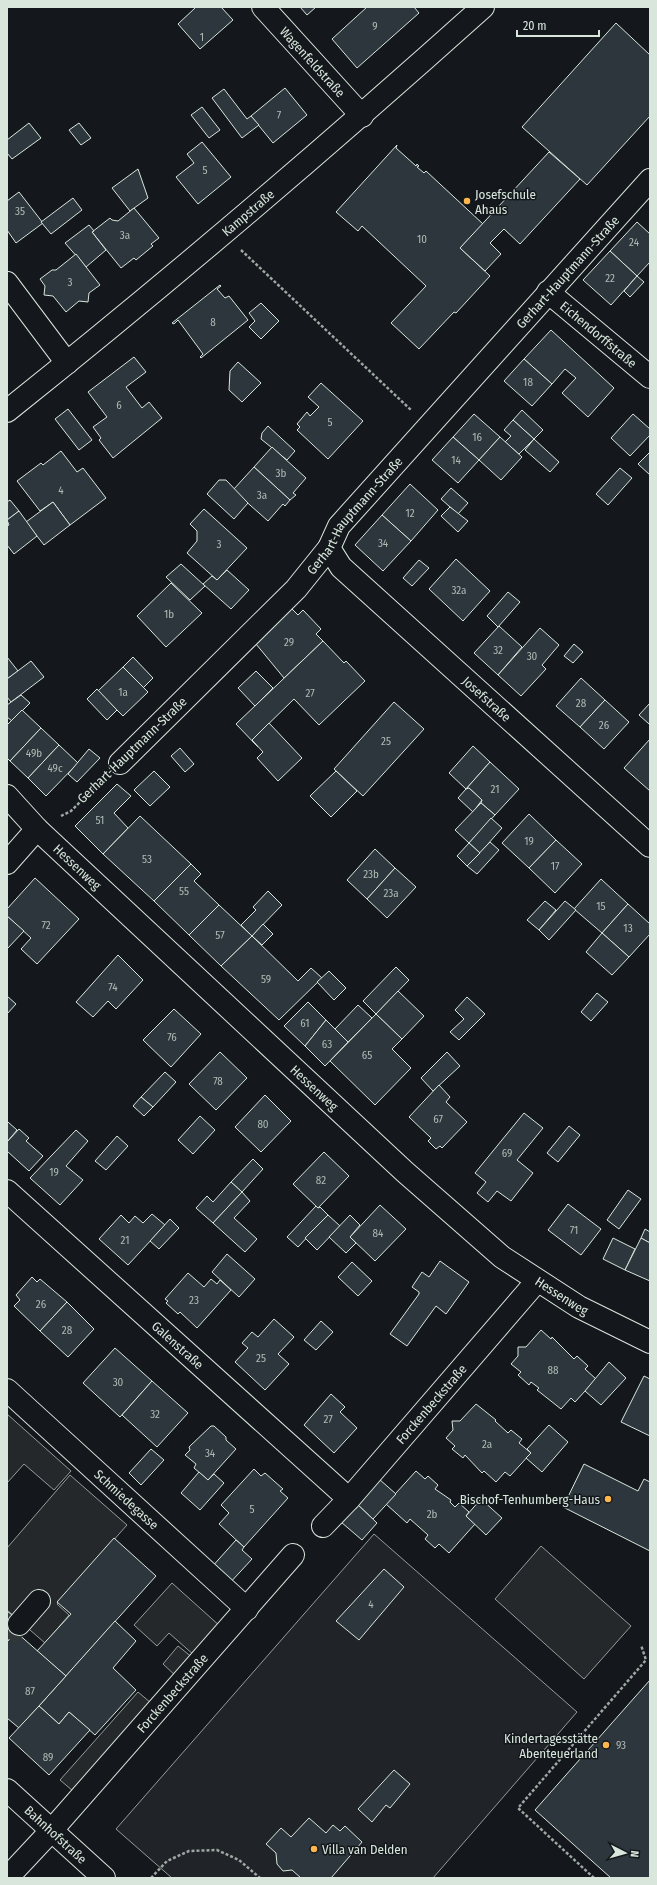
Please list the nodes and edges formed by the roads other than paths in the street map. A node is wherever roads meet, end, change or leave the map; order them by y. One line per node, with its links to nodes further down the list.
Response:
1 (264, 7): 3 (street, Wagenfeldstraße)
2 (483, 7): 3 (street, Kampstraße)
3 (362, 116): 7 (street, Kampstraße)
4 (650, 180): 6 (street, Gerhart-Hauptmann-Straße)
5 (7, 283): 7 (street)
6 (548, 292): 8 (street, Eichendorffstraße); 10 (street, Gerhart-Hauptmann-Straße)
7 (67, 363): 9 (street, Kampstraße)
8 (650, 378)
9 (7, 411)
10 (329, 548): 11 (street, Gerhart-Hauptmann-Straße); 14 (street, Josefstraße)
11 (120, 763)
12 (7, 796): 13 (street, Hessenweg)
13 (37, 829): 15 (street); 17 (street, Hessenweg)
14 (650, 846)
15 (7, 863)
16 (7, 1191): 20 (street, Galenstraße)
17 (537, 1281): 18 (street, Hessenweg); 20 (street, Forckenbeckstraße)
18 (650, 1342)
19 (7, 1390): 24 (street, Schmiedegasse)
20 (349, 1499): 21 (street, Forckenbeckstraße)
21 (323, 1526)
22 (293, 1555): 24 (street, Forckenbeckstraße)
23 (39, 1601): 25 (street)
24 (247, 1609): 27 (street, Forckenbeckstraße)
25 (19, 1624)
26 (7, 1790): 27 (street, Bahnhofstraße)
27 (51, 1831): 28 (street, Forckenbeckstraße); 29 (street, Bahnhofstraße)
28 (8, 1878)
29 (104, 1878)

